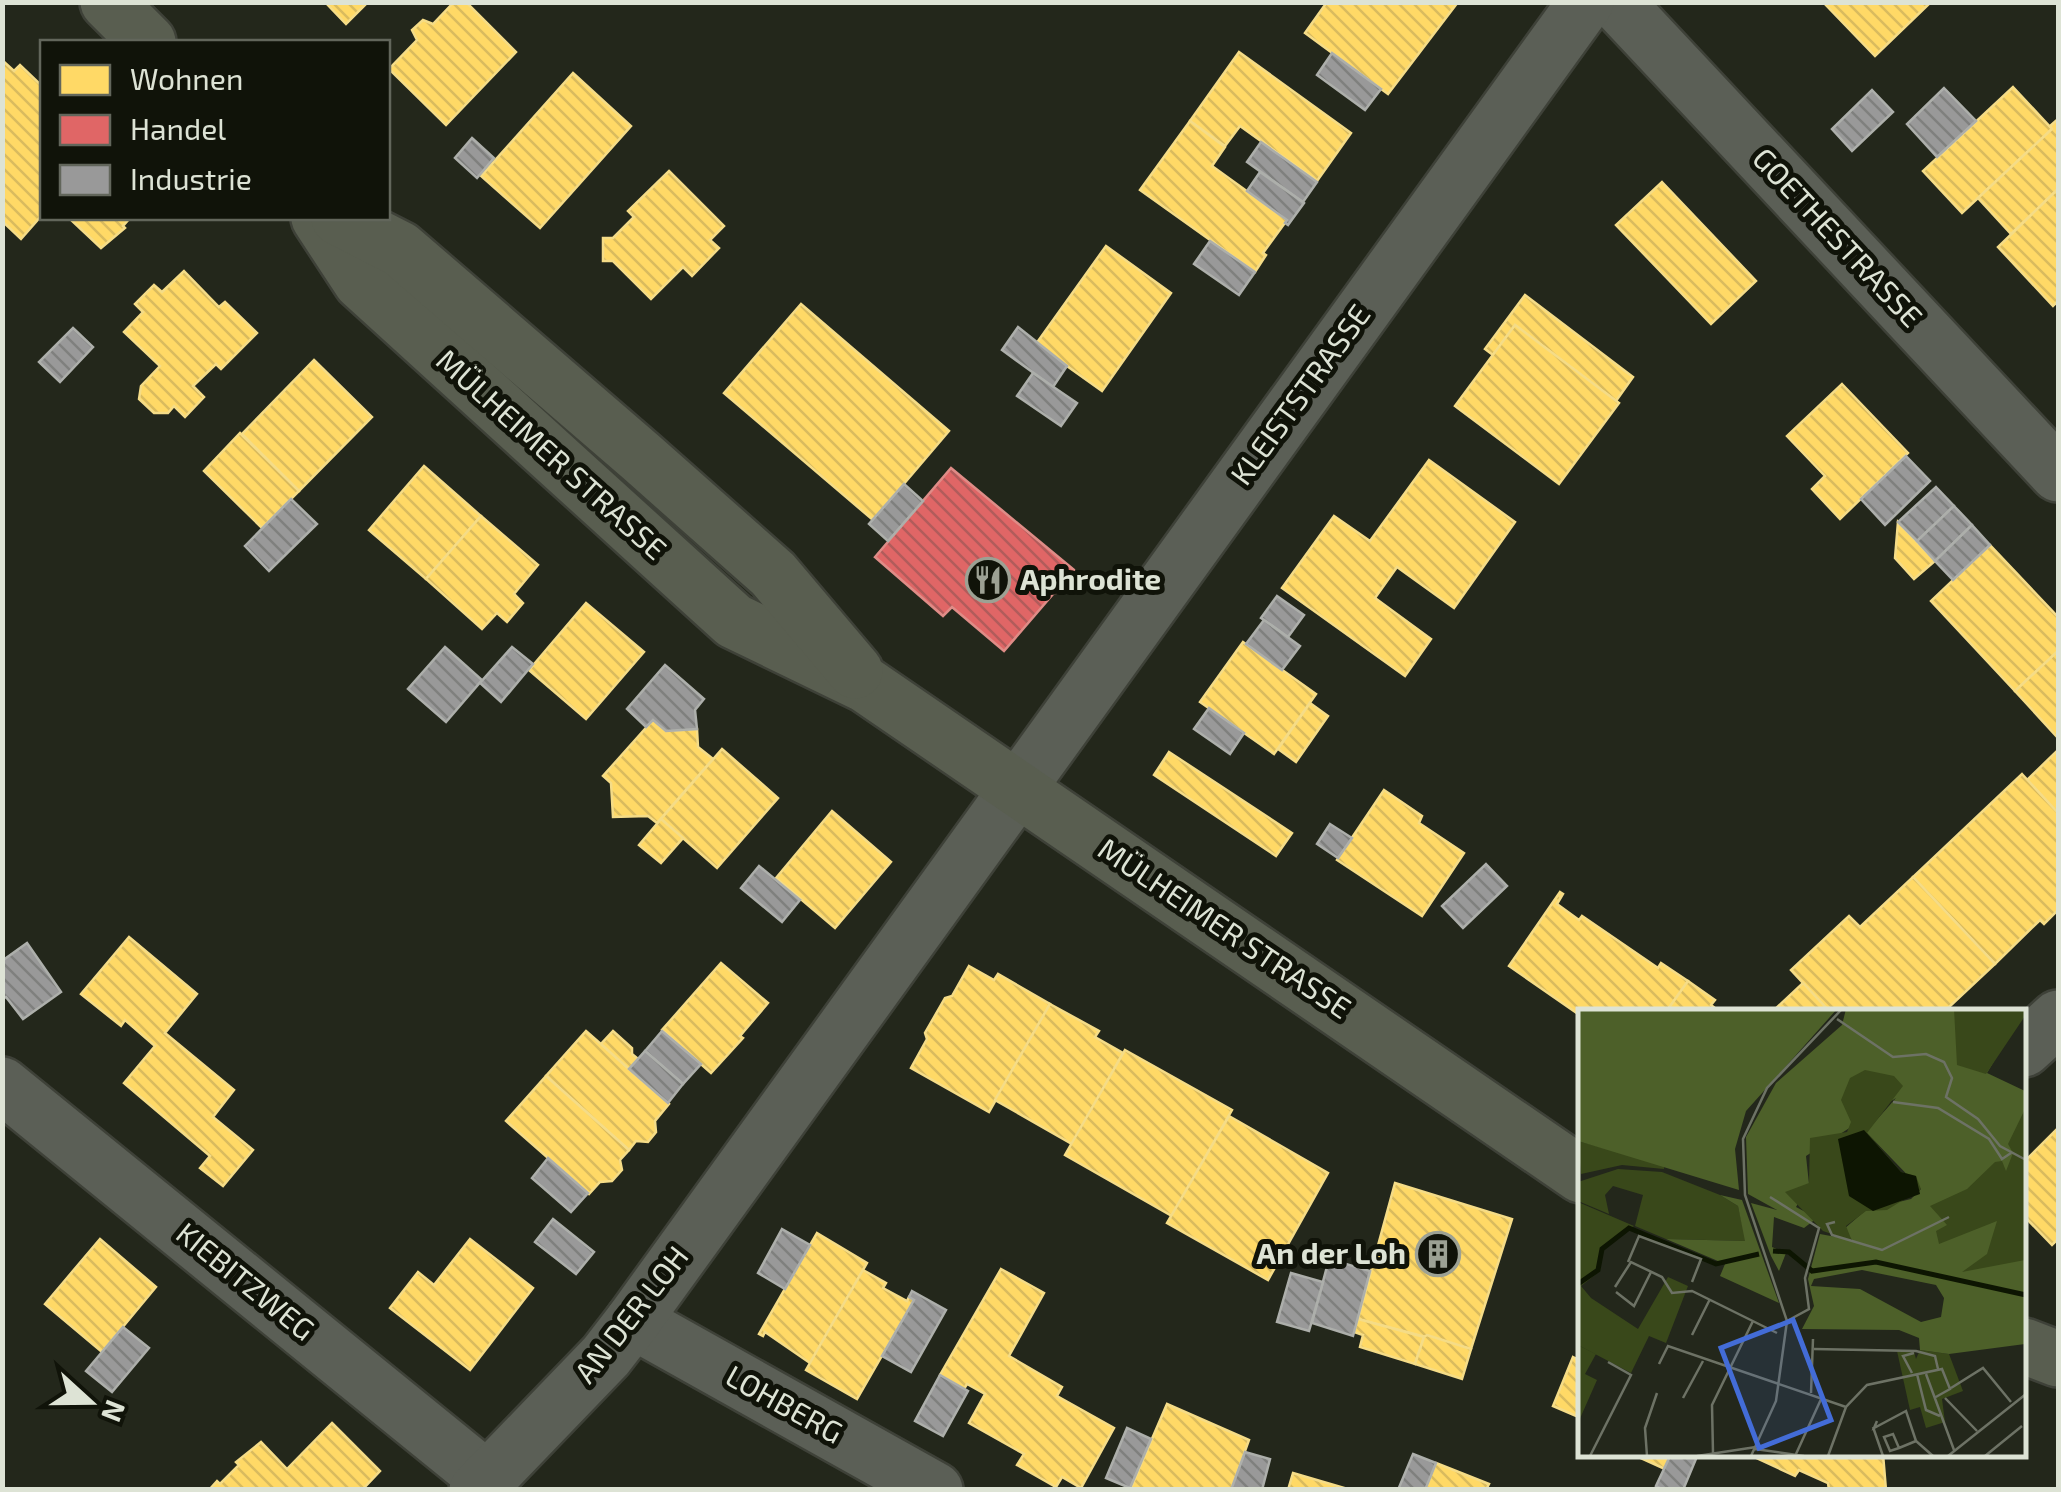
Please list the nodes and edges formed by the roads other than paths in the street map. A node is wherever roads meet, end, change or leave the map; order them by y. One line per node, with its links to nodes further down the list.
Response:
1 (108, 2): 4 (main road)
2 (1586, 2): 9 (street, KLEISTSTRASSE)
3 (1616, 2): 7 (street, GOETHESTRASSE)
4 (146, 40)
5 (320, 220): 8 (main road, MÜLHEIMER STRASSE)
6 (343, 220): 8 (main road, MÜLHEIMER STRASSE)
7 (2058, 474)
8 (866, 685): 9 (main road, MÜLHEIMER STRASSE)
9 (1017, 787): 13 (main road, MÜLHEIMER STRASSE); 14 (street, AN DER LOH)
10 (2058, 1018): 11 (street)
11 (2026, 1047)
12 (2, 1085): 17 (street, KIEBITZWEG)
13 (1578, 1172)
14 (634, 1321): 17 (street, AN DER LOH); 18 (street, LOHBERG)
15 (2026, 1347): 16 (main road)
16 (2058, 1359)
17 (482, 1484)
18 (935, 1490)

